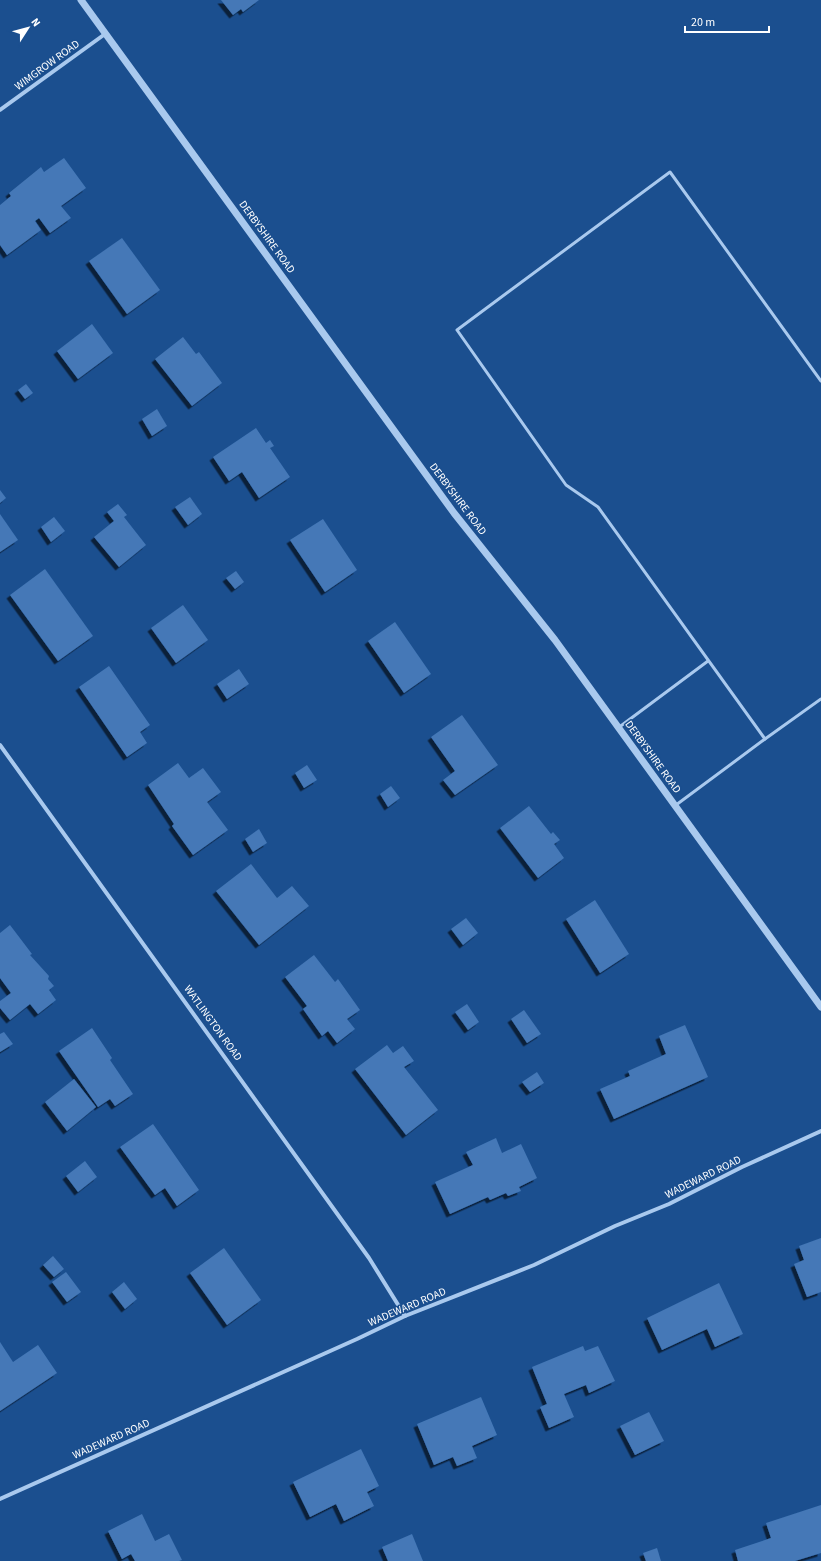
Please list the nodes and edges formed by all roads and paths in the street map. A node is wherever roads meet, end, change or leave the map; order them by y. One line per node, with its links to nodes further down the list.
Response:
1 (81, 0): 2 (street, DERBYSHIRE ROAD)
2 (105, 34): 3 (street, WIMGROW ROAD); 7 (street, DERBYSHIRE ROAD)
3 (0, 110)
4 (821, 381): 5 (lane)
5 (708, 661): 7 (lane); 8 (lane)
6 (821, 699): 8 (lane)
7 (618, 728): 10 (street, DERBYSHIRE ROAD)
8 (765, 740): 10 (lane)
9 (0, 744): 13 (street, WATLINGTON ROAD)
10 (674, 806): 11 (street, DERBYSHIRE ROAD)
11 (821, 1007)
12 (821, 1131): 13 (street, WADEWARD ROAD)
13 (405, 1316): 14 (street, WADEWARD ROAD)
14 (0, 1499)

